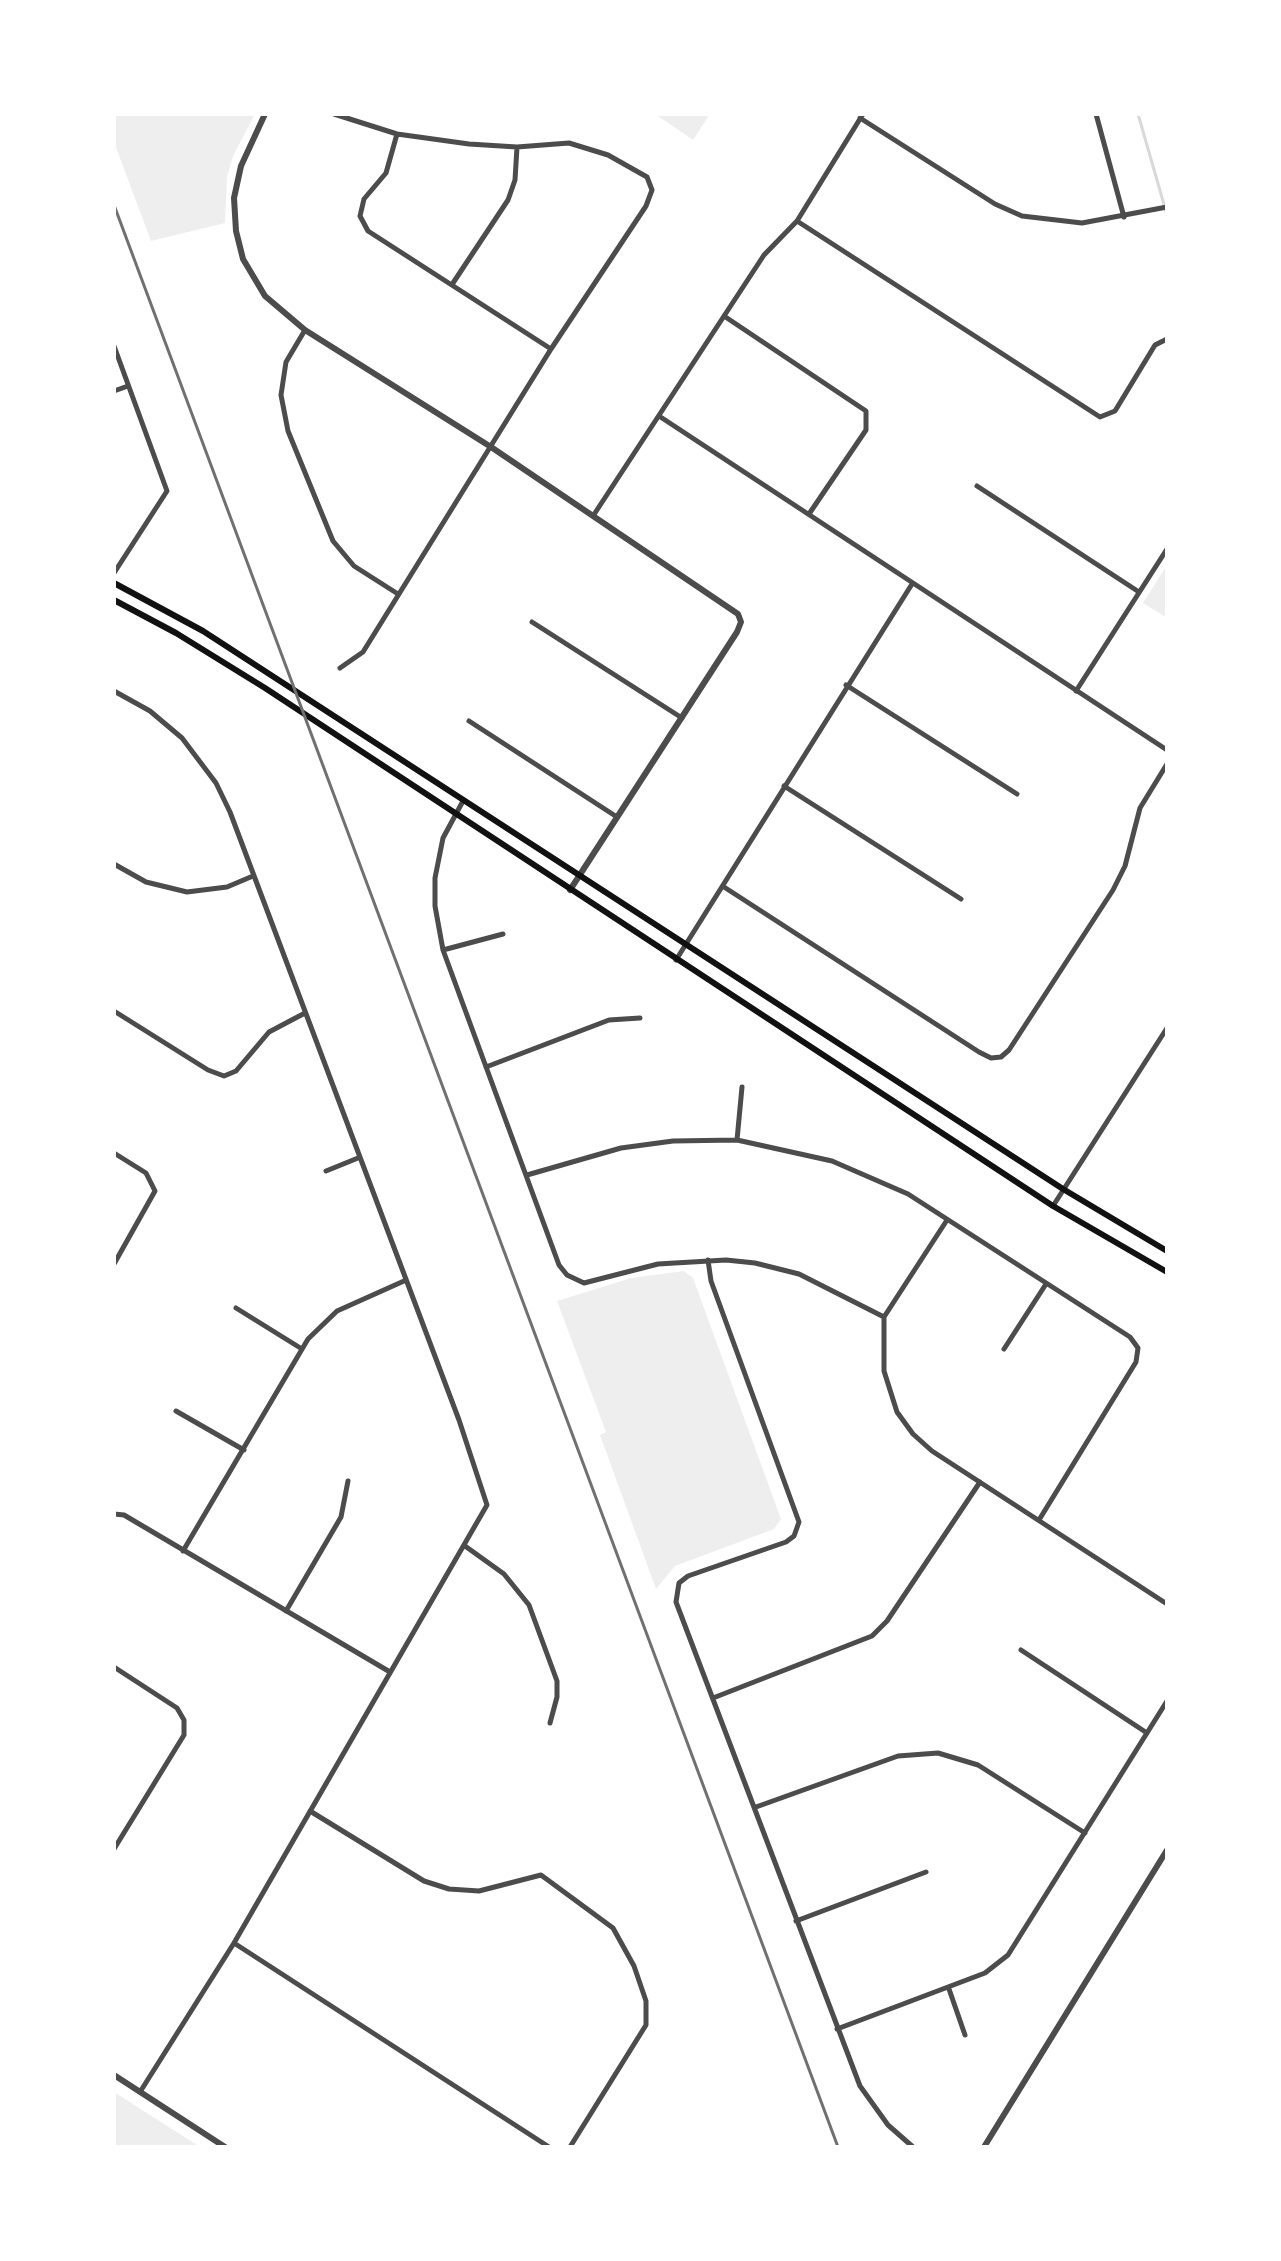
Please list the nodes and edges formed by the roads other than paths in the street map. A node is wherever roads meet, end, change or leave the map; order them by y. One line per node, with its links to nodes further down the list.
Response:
1 (265, 114): 12 (street)
2 (334, 114): 5 (street)
3 (1096, 114): 8 (street)
4 (862, 116): 8 (street); 9 (street)
5 (397, 134): 6 (street); 10 (street)
6 (517, 147): 10 (street); 15 (street)
7 (1167, 207): 8 (street)
8 (1124, 217)
9 (797, 221): 11 (street); 13 (street)
10 (453, 283): 15 (street)
11 (724, 316): 18 (street); 21 (street)
12 (305, 330): 19 (street); 28 (street)
13 (1167, 339)
14 (114, 346): 16 (street)
15 (551, 349): 19 (street)
16 (129, 386): 17 (street); 24 (street)
17 (114, 391)
18 (659, 416): 21 (street); 22 (street)
19 (491, 447): 22 (street); 28 (street)
20 (977, 486): 27 (street)
21 (809, 514): 26 (street)
22 (593, 516): 35 (street)
23 (1167, 549): 27 (street)
24 (114, 573)
25 (114, 583): 41 (main road)
26 (912, 584): 32 (street); 34 (street)
27 (1139, 592): 34 (street)
28 (398, 594): 31 (street)
29 (114, 600): 42 (main road)
30 (532, 622): 35 (street)
31 (340, 668)
32 (846, 685): 39 (street); 40 (street)
33 (114, 691): 46 (street)
34 (1076, 691): 37 (street)
35 (682, 718): 43 (street)
36 (469, 721): 43 (street)
37 (1167, 750)
38 (1167, 764): 47 (street)
39 (784, 786): 47 (street); 49 (street)
40 (1017, 794)
41 (463, 801): 42 (street); 45 (main road)
42 (455, 814): 48 (main road); 52 (street)
43 (617, 817): 45 (street)
44 (114, 864): 46 (street)
45 (580, 875): 48 (street); 51 (main road)
46 (253, 876): 55 (street)
47 (724, 887): 51 (street)
48 (570, 890): 53 (main road)
49 (961, 899)
50 (503, 934): 52 (street)
51 (686, 944): 53 (street); 65 (main road)
52 (443, 950): 58 (street)
53 (676, 960): 66 (main road)
54 (114, 1011): 55 (street)
55 (305, 1013): 62 (street)
56 (640, 1018): 58 (street)
57 (1167, 1028): 65 (street)
58 (486, 1067): 64 (street)
59 (742, 1087): 60 (street)
60 (737, 1140): 64 (street); 67 (street)
61 (114, 1153): 70 (street)
62 (358, 1158): 63 (street); 72 (street)
63 (326, 1171)
64 (527, 1175): 69 (street)
65 (1063, 1189): 66 (street); 68 (main road)
66 (1053, 1206): 71 (main road)
67 (947, 1220): 73 (street); 75 (street)
68 (1167, 1251)
69 (708, 1260): 75 (street); 91 (street)
70 (114, 1264)
71 (1167, 1272)
72 (404, 1281): 76 (street); 84 (street)
73 (1046, 1284): 77 (street); 83 (street)
74 (236, 1308): 76 (street)
75 (884, 1317): 81 (street)
76 (302, 1349): 79 (street)
77 (1004, 1349)
78 (176, 1411): 79 (street)
79 (244, 1450): 85 (street)
80 (348, 1481): 87 (street)
81 (980, 1482): 83 (street); 91 (street)
82 (114, 1514): 85 (street)
83 (1039, 1520): 86 (street)
84 (465, 1546): 90 (street); 93 (street)
85 (183, 1551): 87 (street)
86 (1167, 1604)
87 (286, 1611): 90 (street)
88 (1021, 1650): 94 (street)
89 (114, 1667): 98 (street)
90 (390, 1672): 96 (street)
91 (713, 1698): 95 (street)
92 (1167, 1701): 94 (street)
93 (550, 1723)
94 (1147, 1733): 97 (street)
95 (756, 1807): 97 (street); 101 (street)
96 (310, 1811): 102 (street); 110 (street)
97 (1085, 1833): 103 (street)
98 (114, 1849)
99 (1167, 1850): 112 (street)
100 (926, 1872): 101 (street)
101 (796, 1921): 104 (street)
102 (234, 1943): 107 (street); 109 (street)
103 (949, 1989): 104 (street); 105 (street)
104 (837, 2029): 111 (street)
105 (965, 2035)
106 (114, 2075): 107 (street)
107 (140, 2092): 108 (street)
108 (225, 2147)
109 (549, 2147)
110 (570, 2147)
111 (913, 2147)
112 (984, 2147)

